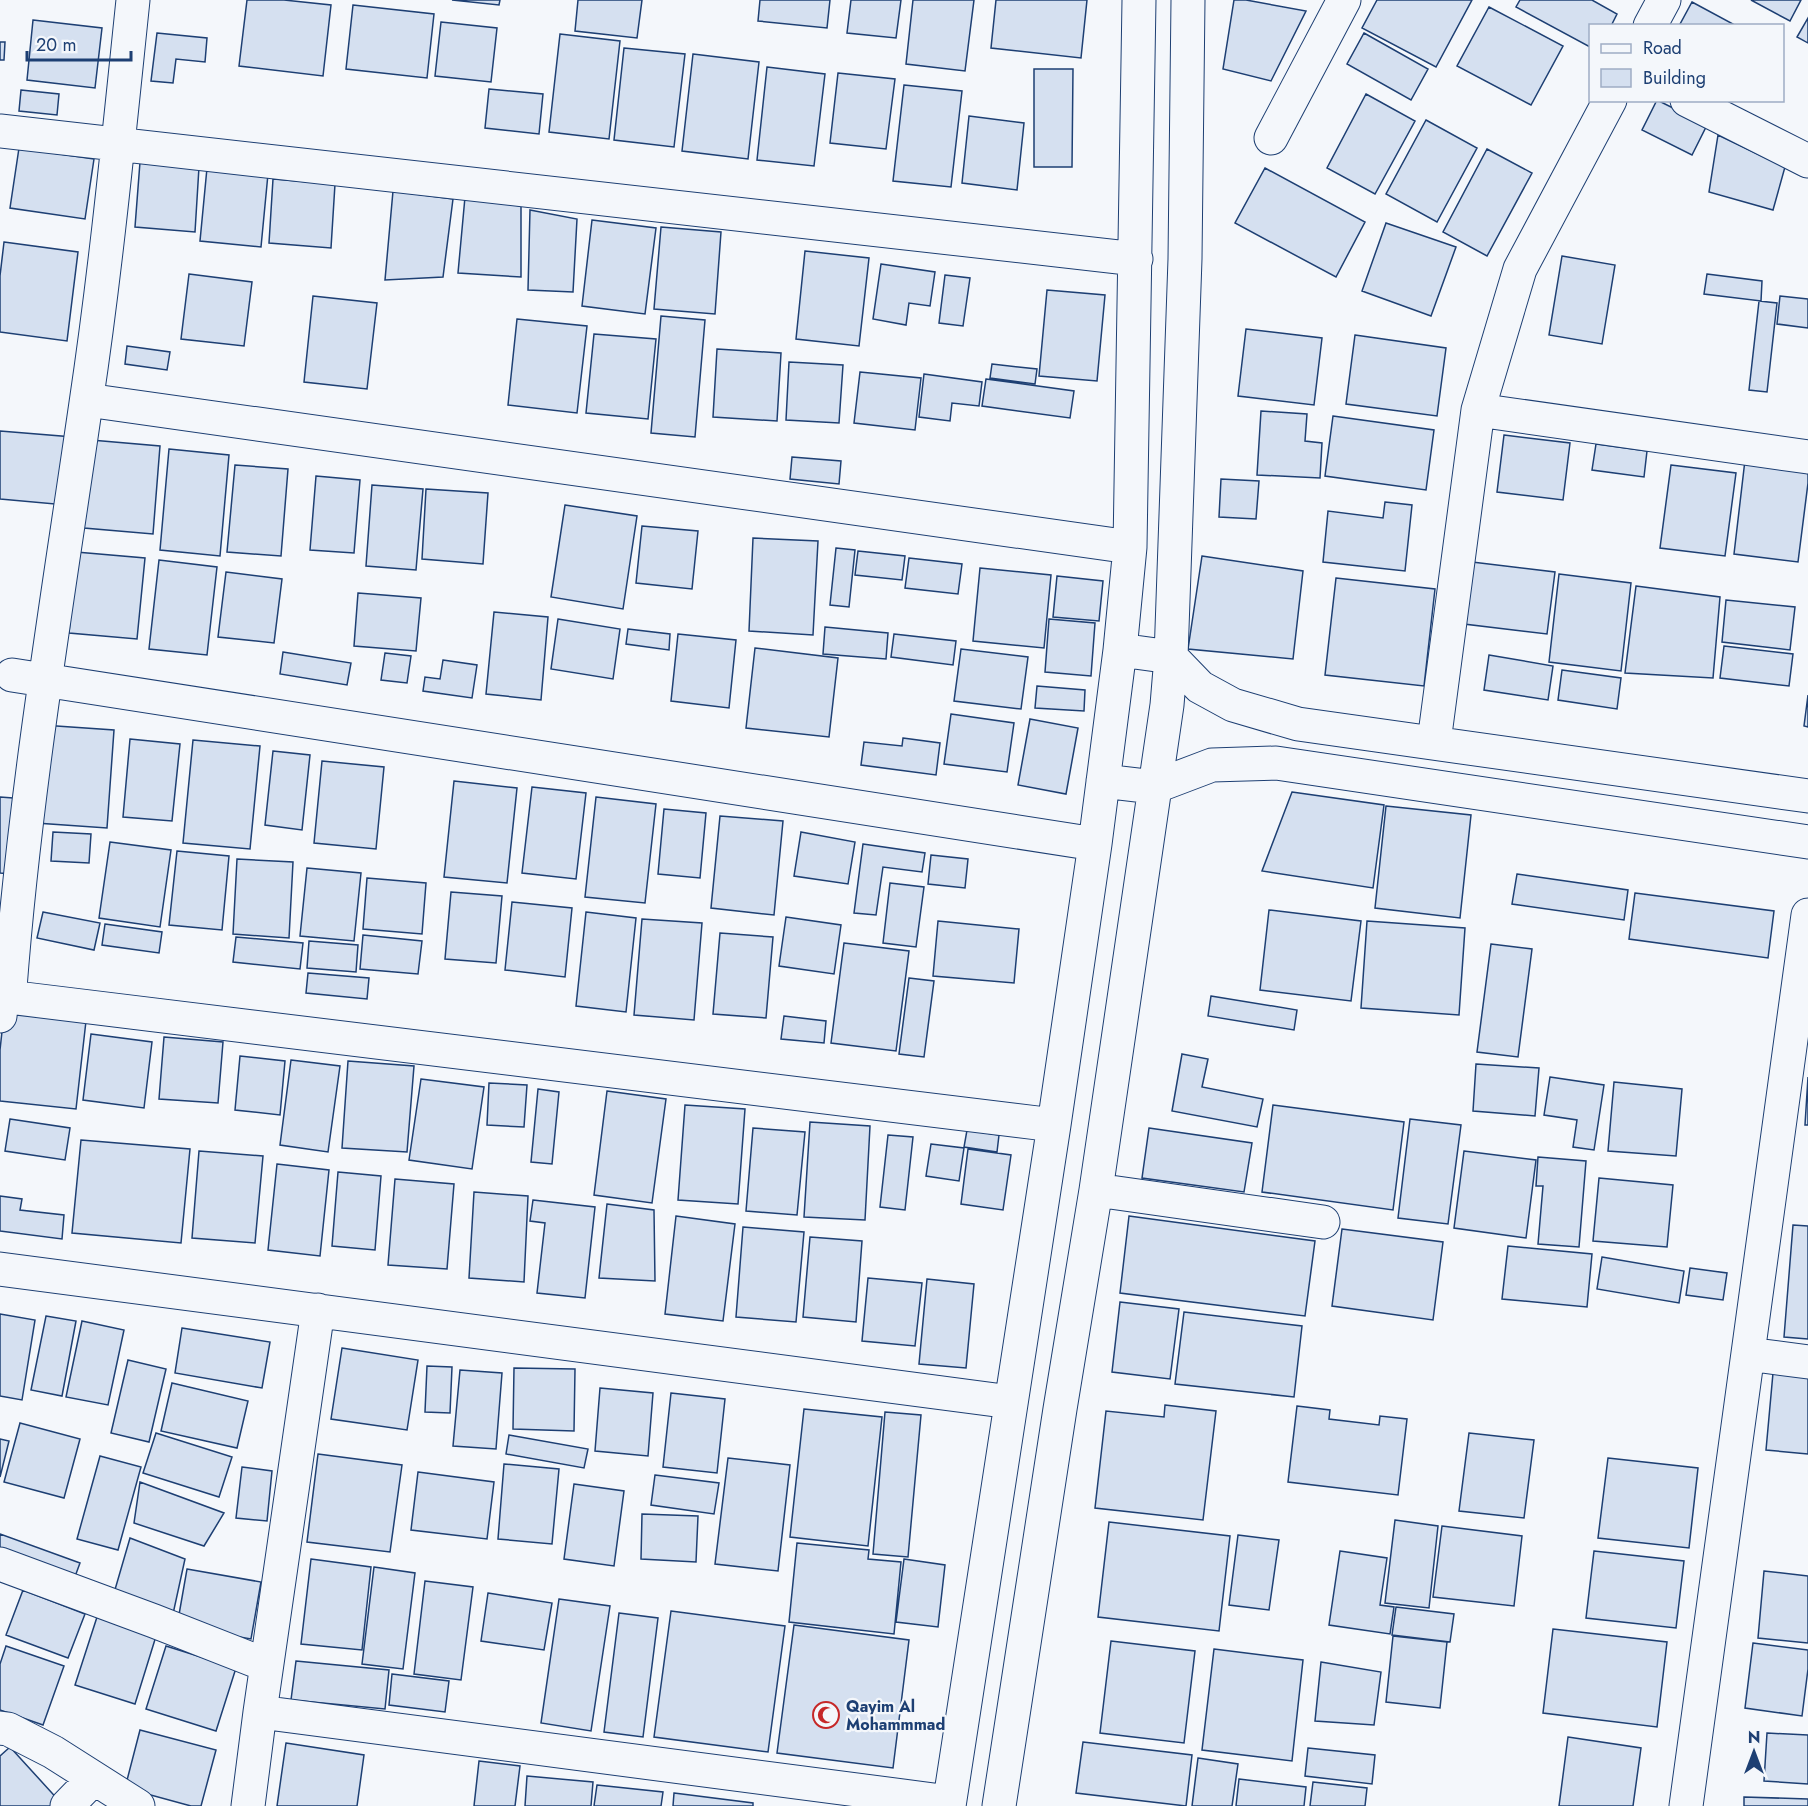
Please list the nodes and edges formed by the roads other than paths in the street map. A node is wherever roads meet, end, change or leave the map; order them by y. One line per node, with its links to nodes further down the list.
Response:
1 (133, 0): 11 (street)
2 (1139, 0): 13 (street)
3 (1188, 0): 19 (street)
4 (1344, 0): 10 (street)
5 (1664, 0): 6 (street)
6 (1651, 24)
7 (1609, 102): 15 (street)
8 (1691, 102): 12 (street)
9 (0, 130): 11 (street)
10 (1271, 138)
11 (118, 144): 13 (street); 14 (street)
12 (1808, 161)
13 (1136, 259): 17 (street)
14 (87, 400): 17 (street); 21 (street)
15 (1478, 411): 16 (street); 22 (street)
16 (1808, 457)
17 (1130, 547): 18 (street)
18 (1120, 650): 19 (street); 23 (street)
19 (1171, 657): 22 (street); 24 (street)
20 (12, 675): 21 (street)
21 (44, 681): 27 (street); 29 (street)
22 (1434, 742): 25 (street)
23 (1103, 781): 24 (street); 27 (street)
24 (1154, 787): 26 (street); 31 (street)
25 (1808, 796)
26 (1808, 842)
27 (1095, 844): 30 (street)
28 (1808, 915): 35 (street)
29 (1, 1003): 30 (street)
30 (1054, 1125): 37 (street)
31 (1096, 1190): 32 (street); 47 (street)
32 (1323, 1222)
33 (0, 1269): 34 (street)
34 (318, 1310): 37 (street); 39 (street)
35 (1748, 1354): 36 (street); 48 (street)
36 (1808, 1362)
37 (1011, 1402): 43 (street)
38 (0, 1564): 39 (street)
39 (266, 1665): 40 (street)
40 (260, 1712): 43 (street); 46 (street)
41 (0, 1728): 42 (street)
42 (93, 1779): 44 (street); 45 (street)
43 (949, 1804)
44 (67, 1806)
45 (138, 1806)
46 (248, 1806)
47 (999, 1806)
48 (1686, 1806)

